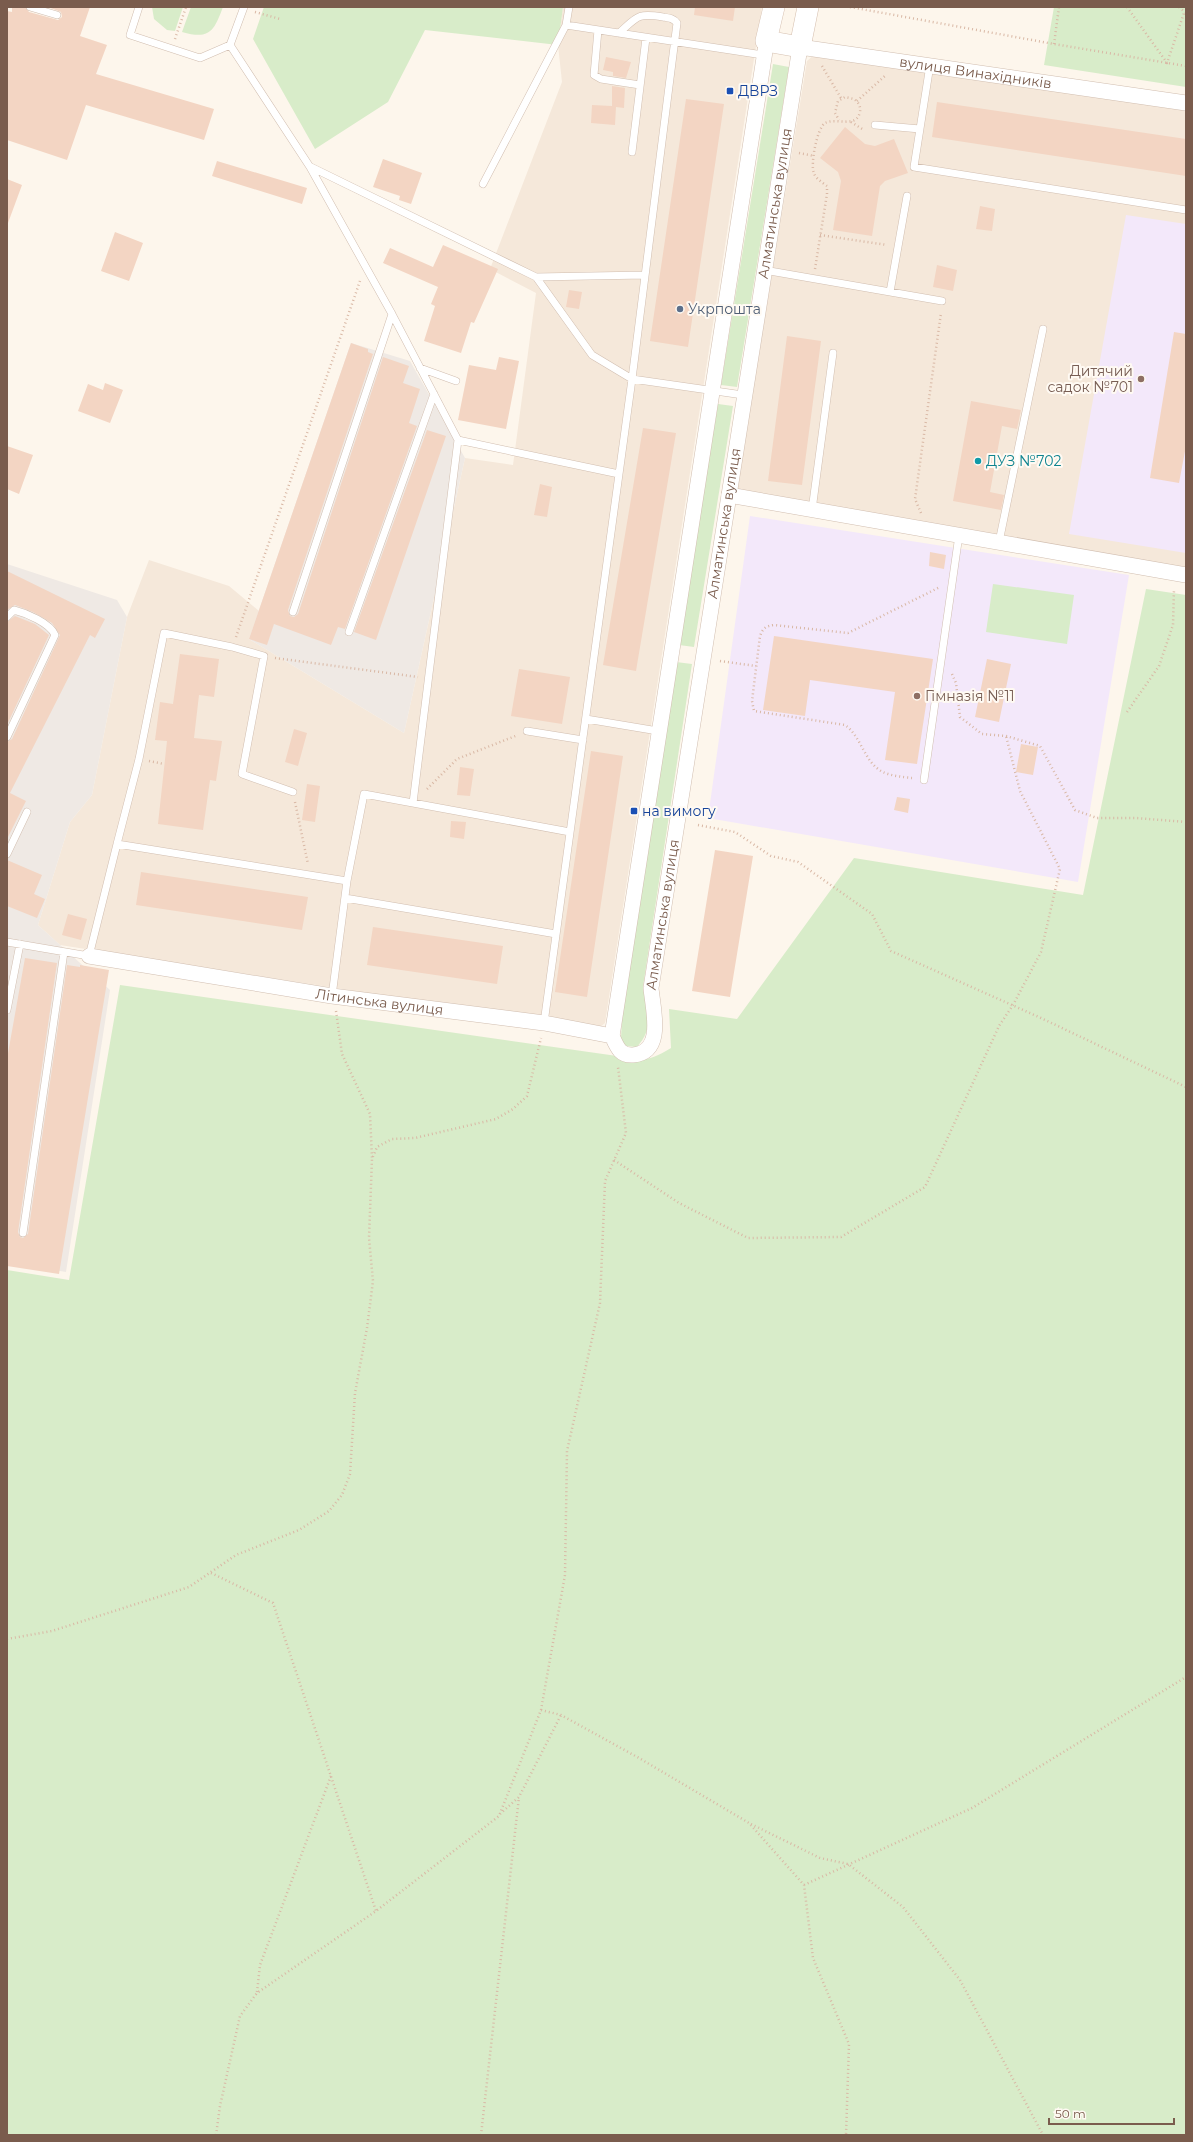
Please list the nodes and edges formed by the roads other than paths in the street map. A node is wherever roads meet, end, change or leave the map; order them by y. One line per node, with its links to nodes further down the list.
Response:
1 (30, 7): 7 (lane)
2 (139, 7): 13 (lane)
3 (244, 7): 13 (lane)
4 (569, 7): 8 (lane)
5 (774, 7): 15 (street)
6 (808, 7): 14 (street, Алматинська вулиця)
7 (57, 15)
8 (566, 25): 9 (lane); 23 (lane)
9 (598, 30): 10 (lane); 17 (lane)
10 (619, 33): 11 (lane); 12 (lane)
11 (646, 38): 12 (lane); 17 (lane)
12 (674, 42): 15 (lane); 27 (lane)
13 (230, 45): 22 (lane)
14 (800, 47): 15 (street, вулиця Винахідників); 16 (street, вулиця Винахідників); 26 (street, Алматинська вулиця)
15 (765, 48): 37 (street)
16 (930, 66): 18 (street, вулиця Винахідників); 20 (lane)
17 (640, 84): 21 (lane)
18 (1186, 102)
19 (875, 125): 20 (lane)
20 (920, 129): 25 (lane)
21 (632, 152)
22 (310, 167): 28 (lane); 31 (lane)
23 (483, 184)
24 (907, 196): 29 (lane)
25 (1186, 210)
26 (764, 270): 29 (lane); 39 (street, Алматинська вулиця)
27 (645, 275): 28 (lane); 35 (lane)
28 (536, 277): 35 (lane)
29 (890, 292): 30 (lane)
30 (942, 301)
31 (392, 314): 34 (lane); 47 (lane)
32 (1043, 329): 45 (lane)
33 (833, 353): 43 (lane)
34 (420, 368): 36 (lane); 38 (lane)
35 (632, 379): 37 (lane); 41 (lane)
36 (456, 381)
37 (711, 390): 39 (lane); 52 (street)
38 (434, 394): 40 (lane); 49 (lane)
39 (743, 395): 42 (street, Алматинська вулиця)
40 (458, 440): 41 (lane); 57 (lane)
41 (619, 474): 50 (lane)
42 (729, 495): 43 (street); 73 (street, Алматинська вулиця)
43 (812, 510): 44 (street)
44 (959, 535): 45 (street); 55 (lane)
45 (999, 542): 46 (street)
46 (1179, 574)
47 (293, 612)
48 (7, 616): 53 (lane)
49 (349, 632)
50 (586, 719): 52 (lane); 54 (lane)
51 (527, 731): 54 (lane)
52 (658, 731): 73 (street)
53 (7, 737)
54 (583, 740): 59 (lane)
55 (924, 780)
56 (293, 792): 60 (lane)
57 (413, 803): 59 (lane); 62 (lane)
58 (28, 812): 61 (lane)
59 (570, 832): 64 (lane)
60 (117, 844): 62 (lane); 68 (lane)
61 (7, 854)
62 (347, 881): 63 (lane)
63 (345, 898): 64 (lane); 70 (lane)
64 (556, 934): 72 (lane)
65 (7, 942): 66 (lane)
66 (20, 944): 67 (lane); 69 (lane)
67 (64, 952): 68 (lane); 74 (lane)
68 (89, 956): 70 (street, Літинська вулиця)
69 (8, 995): 71 (lane)
70 (335, 997): 72 (street, Літинська вулиця)
71 (7, 1010)
72 (544, 1023): 73 (street, Літинська вулиця)
73 (612, 1036)
74 (24, 1233)

